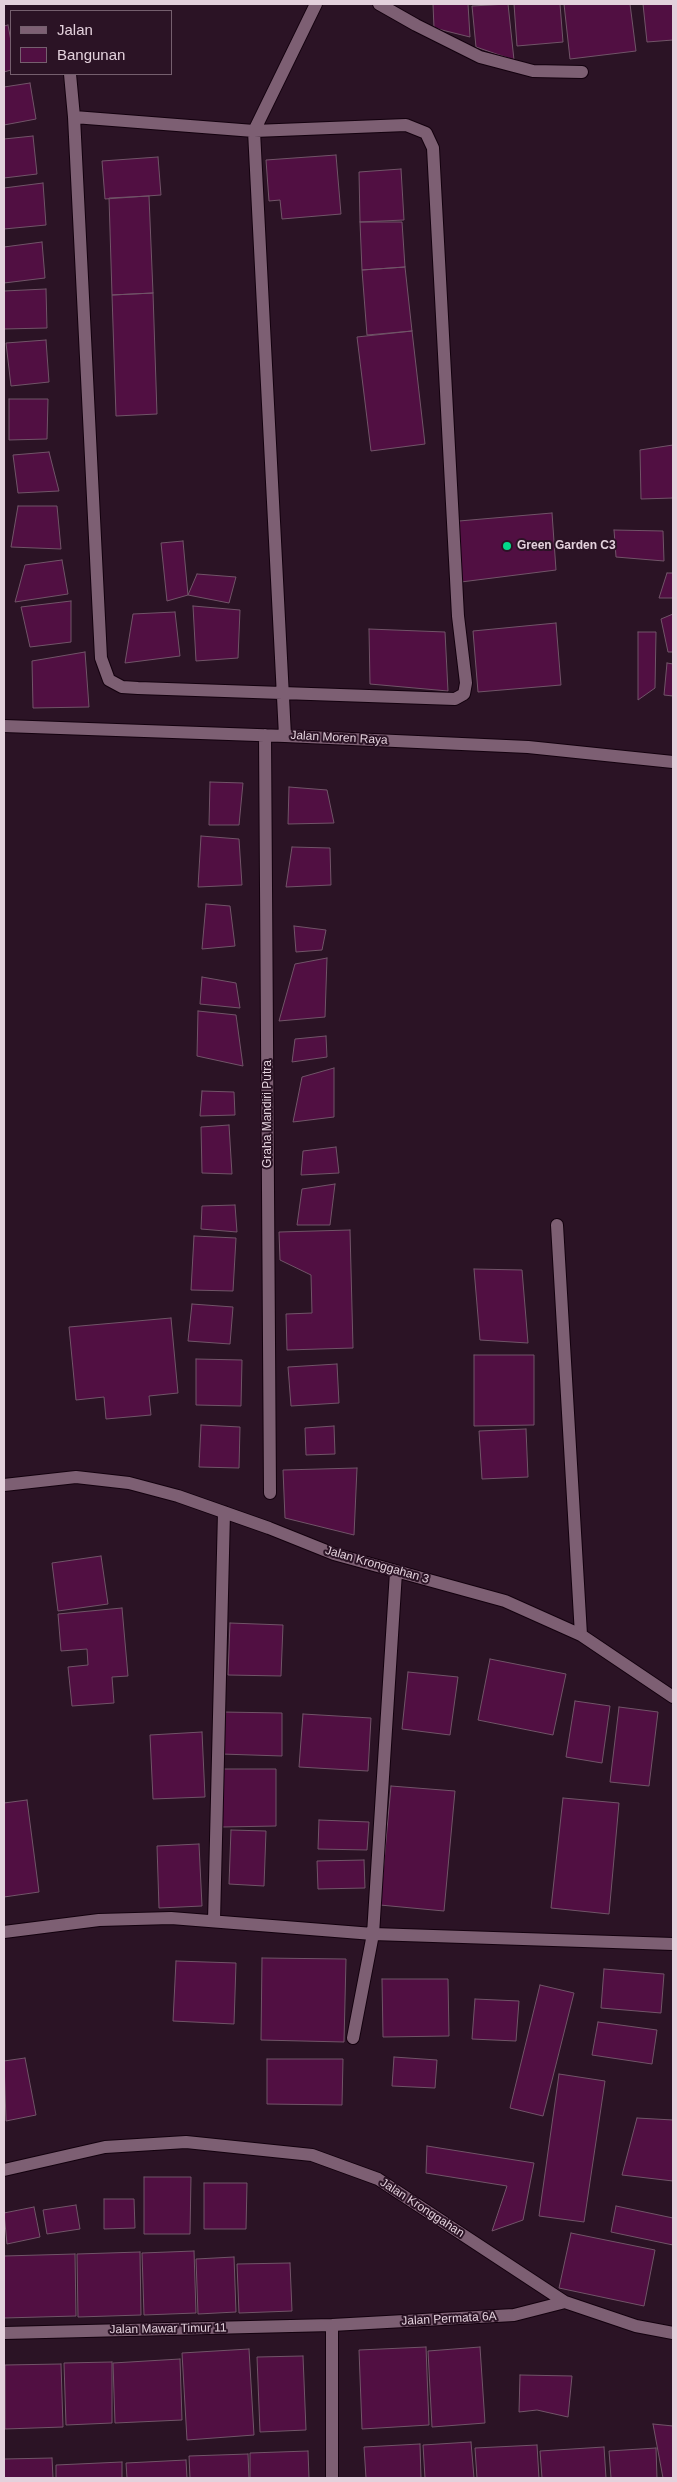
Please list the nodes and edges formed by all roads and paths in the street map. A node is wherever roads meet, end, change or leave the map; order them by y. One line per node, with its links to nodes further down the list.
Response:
1 (379, 4): 3 (street)
2 (316, 5): 6 (street)
3 (582, 72)
4 (70, 75): 5 (street)
5 (74, 117): 6 (street); 7 (street)
6 (254, 132): 7 (street); 7 (street)
7 (284, 693): 10 (street)
8 (4, 726): 9 (street, Jalan Moren Raya)
9 (265, 735): 10 (street, Jalan Moren Raya); 14 (street, Graha Mandiri Putra)
10 (285, 736): 11 (street, Jalan Moren Raya)
11 (673, 762)
12 (557, 1225): 17 (street)
13 (4, 1484): 15 (street, Jalan Kronggahan 3)
14 (270, 1493)
15 (224, 1512): 16 (street, Jalan Kronggahan 3); 19 (street)
16 (396, 1572): 17 (street, Jalan Kronggahan 3); 21 (street)
17 (581, 1635): 18 (street, Jalan Kronggahan 3)
18 (673, 1697)
19 (214, 1921): 20 (street); 21 (street)
20 (4, 1932)
21 (373, 1934): 22 (street); 23 (street)
22 (673, 1944)
23 (353, 2038)
24 (4, 2170): 25 (street, Jalan Kronggahan)
25 (565, 2302): 26 (street, Jalan Permata 6A); 28 (street, Jalan Kronggahan)
26 (332, 2325): 27 (street, Jalan Mawar Timur 11); 29 (street)
27 (4, 2333)
28 (673, 2333)
29 (332, 2478)

